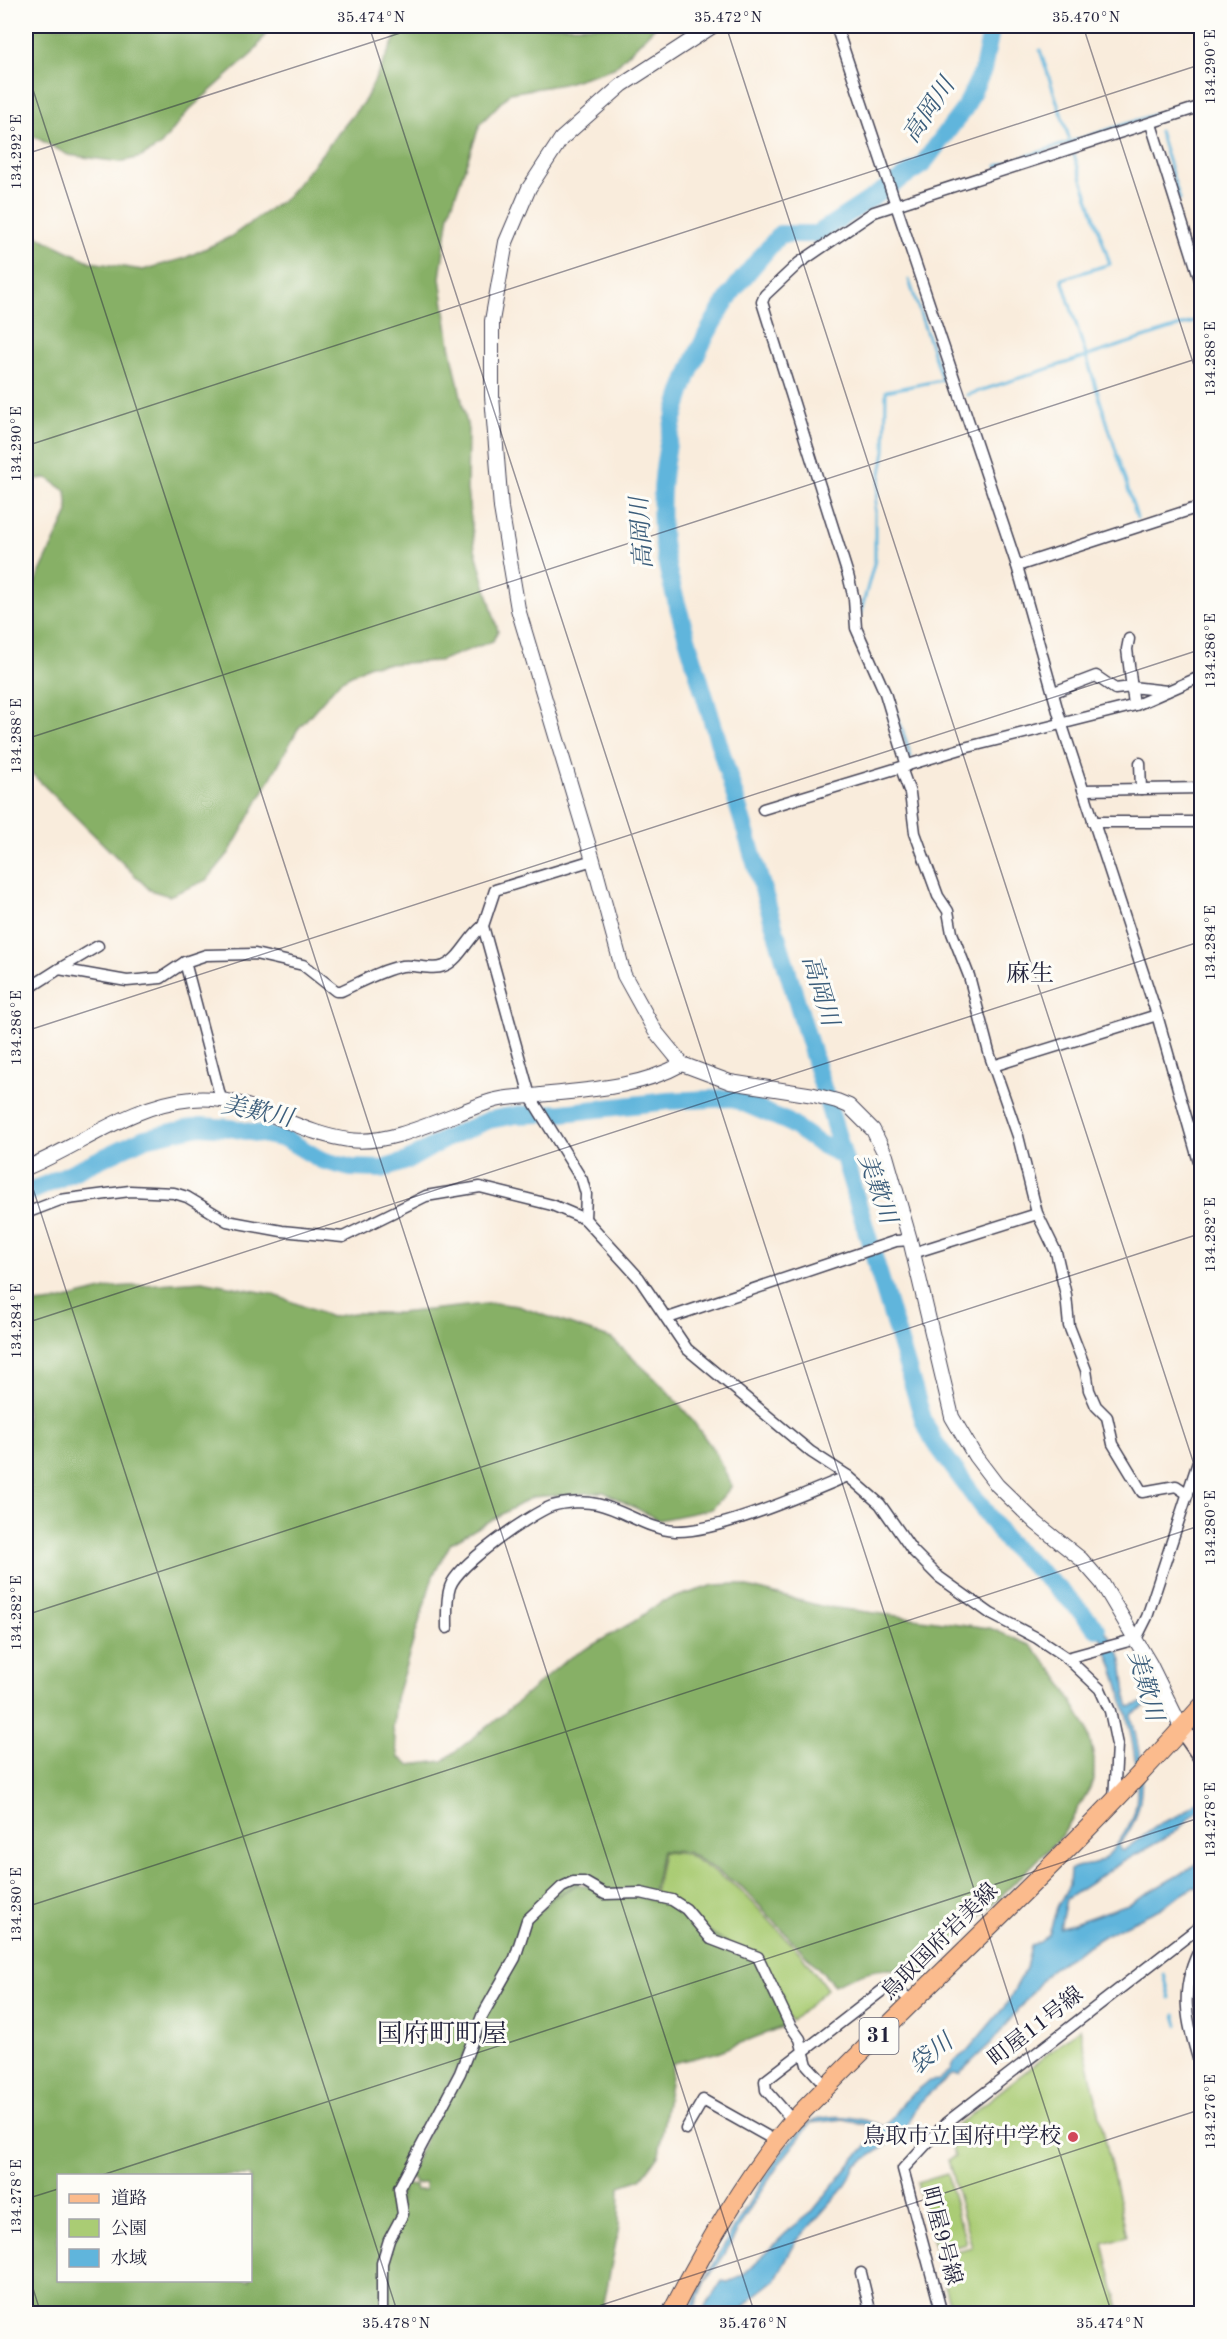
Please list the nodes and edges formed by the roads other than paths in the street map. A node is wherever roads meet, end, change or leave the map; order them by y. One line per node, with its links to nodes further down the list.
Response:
1 (713, 26): 24 (street)
2 (836, 26): 5 (street)
3 (1202, 106): 4 (street)
4 (1151, 124): 5 (street); 6 (street)
5 (894, 202): 8 (street); 17 (street)
6 (1202, 286)
7 (1202, 506): 8 (street)
8 (1017, 566): 13 (street)
9 (1129, 639): 11 (street)
10 (1202, 676): 12 (street)
11 (1132, 687): 12 (street); 13 (street); 14 (street)
12 (1171, 691): 14 (street)
13 (1054, 692): 15 (street)
14 (1134, 705): 15 (street)
15 (1061, 722): 17 (street); 20 (street)
16 (1140, 763): 19 (street)
17 (904, 767): 21 (street); 32 (street)
18 (1202, 788): 19 (street)
19 (1141, 789): 20 (street)
20 (1083, 790): 22 (street)
21 (763, 809)
22 (1093, 822): 23 (street); 30 (street)
23 (1202, 822)
24 (593, 860): 25 (street); 31 (street)
25 (483, 926): 27 (street); 33 (street)
26 (98, 946): 28 (street)
27 (185, 962): 28 (street); 34 (street)
28 (59, 969): 29 (street)
29 (26, 990)
30 (1157, 1015): 32 (street); 36 (street)
31 (682, 1064): 33 (street); 40 (street)
32 (993, 1066): 38 (street)
33 (530, 1096): 34 (street); 39 (street)
34 (221, 1099): 35 (street)
35 (26, 1168)
36 (1202, 1173)
37 (26, 1214): 39 (street)
38 (1037, 1214): 40 (street); 44 (street)
39 (585, 1220): 41 (street)
40 (912, 1246): 41 (street); 46 (street)
41 (668, 1318): 43 (street)
42 (1202, 1450): 44 (street)
43 (848, 1476): 45 (street); 47 (street)
44 (1188, 1494): 46 (street)
45 (447, 1628)
46 (1136, 1639): 47 (street); 49 (street)
47 (1066, 1658): 51 (street)
48 (1202, 1706): 49 (main road, 鳥取国府岩美線 / 31)
49 (1182, 1729): 50 (main road); 51 (main road, 鳥取国府岩美線 / 31)
50 (1202, 1758)
51 (1120, 1794): 54 (main road, 鳥取国府岩美線 / 31)
52 (1202, 1925): 62 (street, 町屋11号線)
53 (1202, 1946): 55 (street)
54 (914, 2003): 56 (street); 58 (main road, 鳥取国府岩美線 / 31)
55 (1197, 2038): 57 (street)
56 (803, 2051): 58 (street); 59 (street); 64 (street)
57 (1202, 2072)
58 (827, 2086): 59 (main road, 鳥取国府岩美線 / 31)
59 (793, 2121): 61 (main road, 鳥取国府岩美線 / 31)
60 (686, 2129): 61 (street)
61 (776, 2141): 65 (main road, 鳥取国府岩美線 / 31)
62 (903, 2169): 67 (street, 町屋9号線)
63 (861, 2273): 66 (street)
64 (382, 2313)
65 (671, 2313)
66 (871, 2313)
67 (942, 2313)

